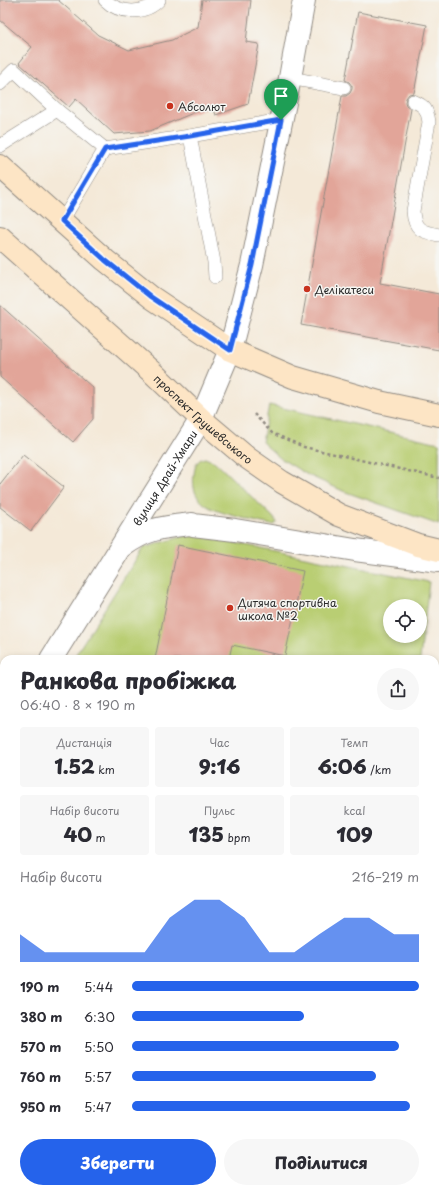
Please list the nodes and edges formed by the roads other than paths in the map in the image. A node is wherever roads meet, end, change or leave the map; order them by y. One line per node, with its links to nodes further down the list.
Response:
1 (105, 0): 2 (lane)
2 (159, 0)
3 (304, 0): 4 (street, вулиця Драй-Хмари)
4 (290, 78): 6 (lane); 9 (street, вулиця Драй-Хмари)
5 (0, 84): 8 (lane)
6 (344, 88)
7 (413, 100): 15 (lane)
8 (56, 110): 11 (lane); 12 (lane)
9 (281, 120): 10 (lane); 18 (street, вулиця Драй-Хмари)
10 (190, 136): 12 (lane); 17 (lane)
11 (0, 146)
12 (105, 149): 14 (lane)
13 (0, 166): 14 (main road)
14 (62, 221): 18 (main road)
15 (439, 235)
16 (0, 237): 20 (main road, проспект Грушевського)
17 (215, 277)
18 (230, 350): 19 (main road); 20 (street, вулиця Драй-Хмари)
19 (439, 416)
20 (201, 419): 21 (street, вулиця Драй-Хмари); 22 (main road, проспект Грушевського)
21 (121, 547): 23 (street); 24 (street, вулиця Драй-Хмари)
22 (439, 550)
23 (439, 561)
24 (54, 655)

